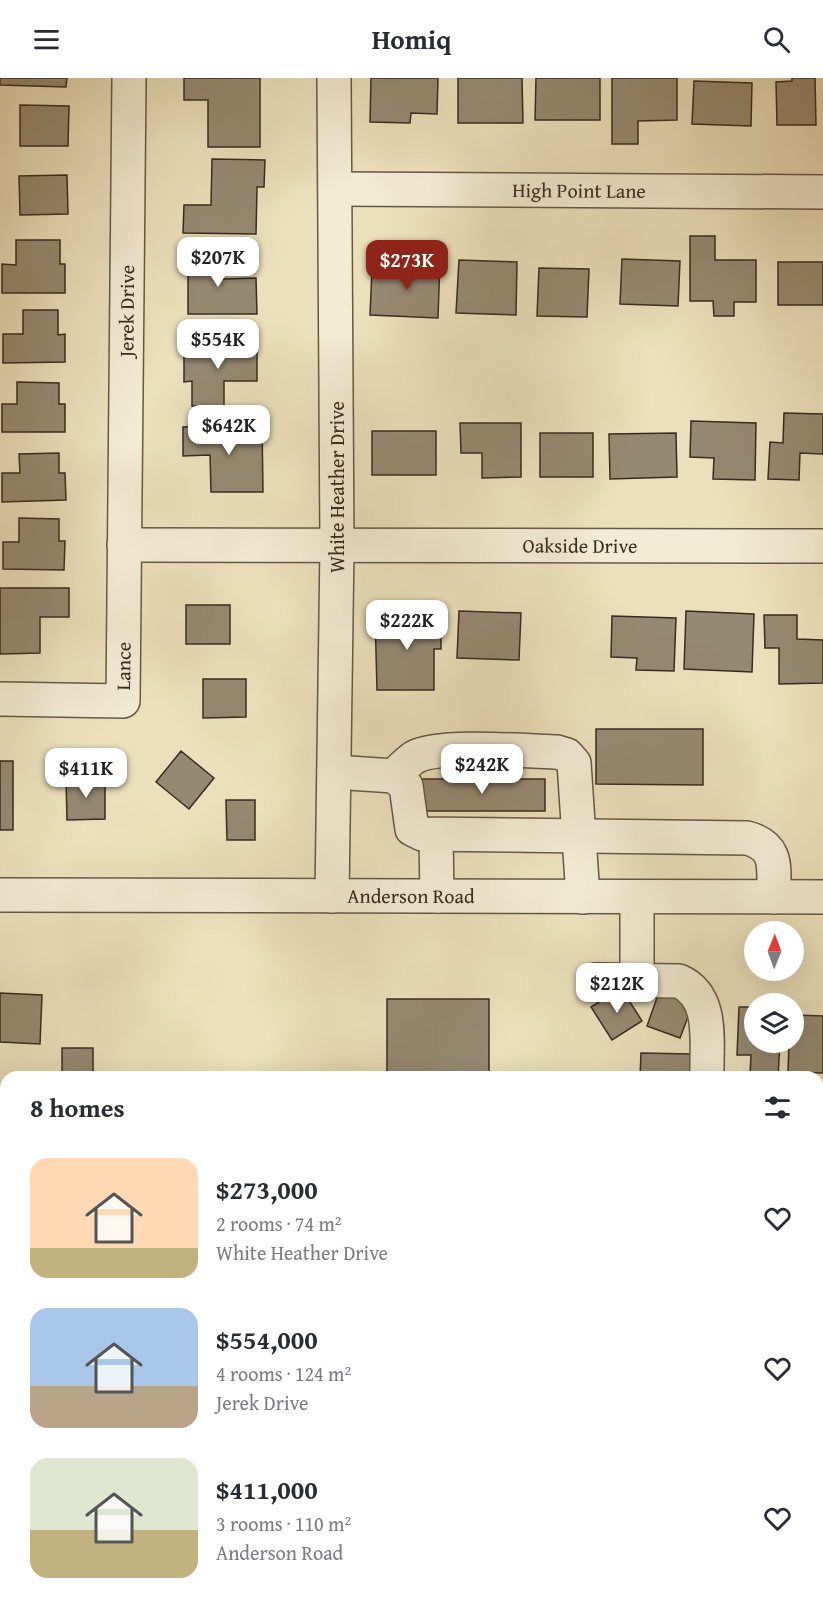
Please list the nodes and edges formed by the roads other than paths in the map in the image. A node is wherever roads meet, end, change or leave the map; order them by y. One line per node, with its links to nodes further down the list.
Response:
1 (129, 78): 5 (street, Jerek Drive)
2 (334, 78): 3 (street, White Heather Drive)
3 (336, 189): 4 (street, High Point Lane); 7 (street, White Heather Drive)
4 (823, 192)
5 (124, 545): 7 (street, Oakside Drive); 8 (street, Lance)
6 (823, 546): 7 (street, Oakside Drive)
7 (337, 547): 9 (street, White Heather Drive)
8 (0, 699)
9 (334, 772): 10 (street); 14 (street, White Heather Drive)
10 (394, 776): 11 (street); 12 (street)
11 (436, 836): 12 (street); 15 (street)
12 (580, 837): 16 (street); 18 (street)
13 (0, 895): 14 (street, Anderson Road)
14 (333, 896): 15 (street, Anderson Road)
15 (437, 896): 16 (street, Anderson Road)
16 (583, 897): 17 (street, Anderson Road)
17 (637, 897): 18 (street, Anderson Road); 21 (street)
18 (774, 897): 19 (street, Anderson Road)
19 (823, 897)
20 (596, 980): 21 (street)
21 (637, 980): 22 (street)
22 (707, 1071)

